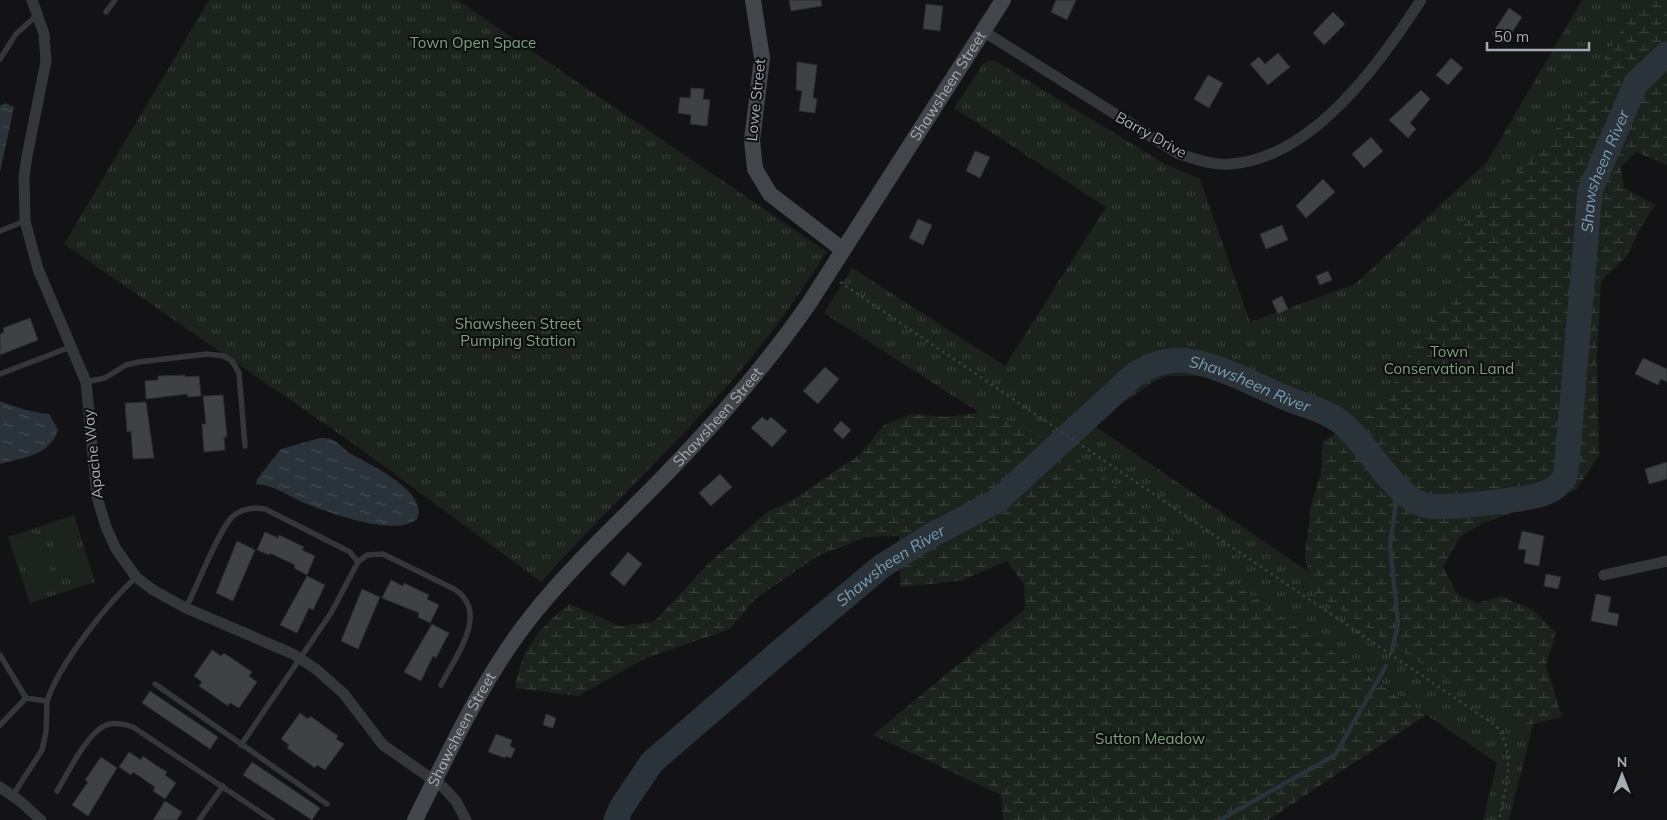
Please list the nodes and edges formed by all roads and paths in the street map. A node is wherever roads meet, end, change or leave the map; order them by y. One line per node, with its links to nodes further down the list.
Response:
1 (32, 0): 7 (street, Apache Way)
2 (115, 0): 6 (lane)
3 (753, 0): 12 (main road, Lowe Street)
4 (1003, 0): 8 (main road, Shawsheen Street)
5 (1421, 0): 8 (street, Barry Drive)
6 (106, 12)
7 (38, 14): 9 (lane); 10 (street, Apache Way)
8 (983, 32): 12 (main road, Shawsheen Street)
9 (0, 59)
10 (25, 221): 11 (lane); 14 (street, Apache Way)
11 (0, 231)
12 (843, 250): 13 (main road, Shawsheen Street)
13 (828, 274): 31 (main road, Shawsheen Street); 42 (path)
14 (72, 346): 15 (lane); 16 (street, Apache Way)
15 (0, 374)
16 (86, 382): 17 (lane); 21 (street, Apache Way)
17 (245, 446)
18 (1667, 561): 20 (street)
19 (358, 562): 22 (lane); 24 (lane); 26 (lane)
20 (1604, 575)
21 (136, 577): 22 (street, Apache Way); 28 (lane)
22 (186, 608): 24 (street, Apache Way)
23 (0, 655): 27 (lane)
24 (302, 659): 30 (lane); 31 (street, Apache Way)
25 (155, 684): 30 (lane)
26 (441, 685)
27 (26, 698): 28 (lane); 29 (lane)
28 (47, 701): 35 (lane)
29 (0, 725)
30 (241, 745): 36 (lane)
31 (435, 780): 40 (main road, Shawsheen Street); 41 (street, Apache Way)
32 (223, 786): 34 (lane); 38 (lane); 39 (lane)
33 (0, 787): 35 (street)
34 (57, 791)
35 (13, 796): 37 (street)
36 (327, 804)
37 (41, 820)
38 (199, 820)
39 (272, 820)
40 (415, 820)
41 (466, 820)
42 (1499, 820)

